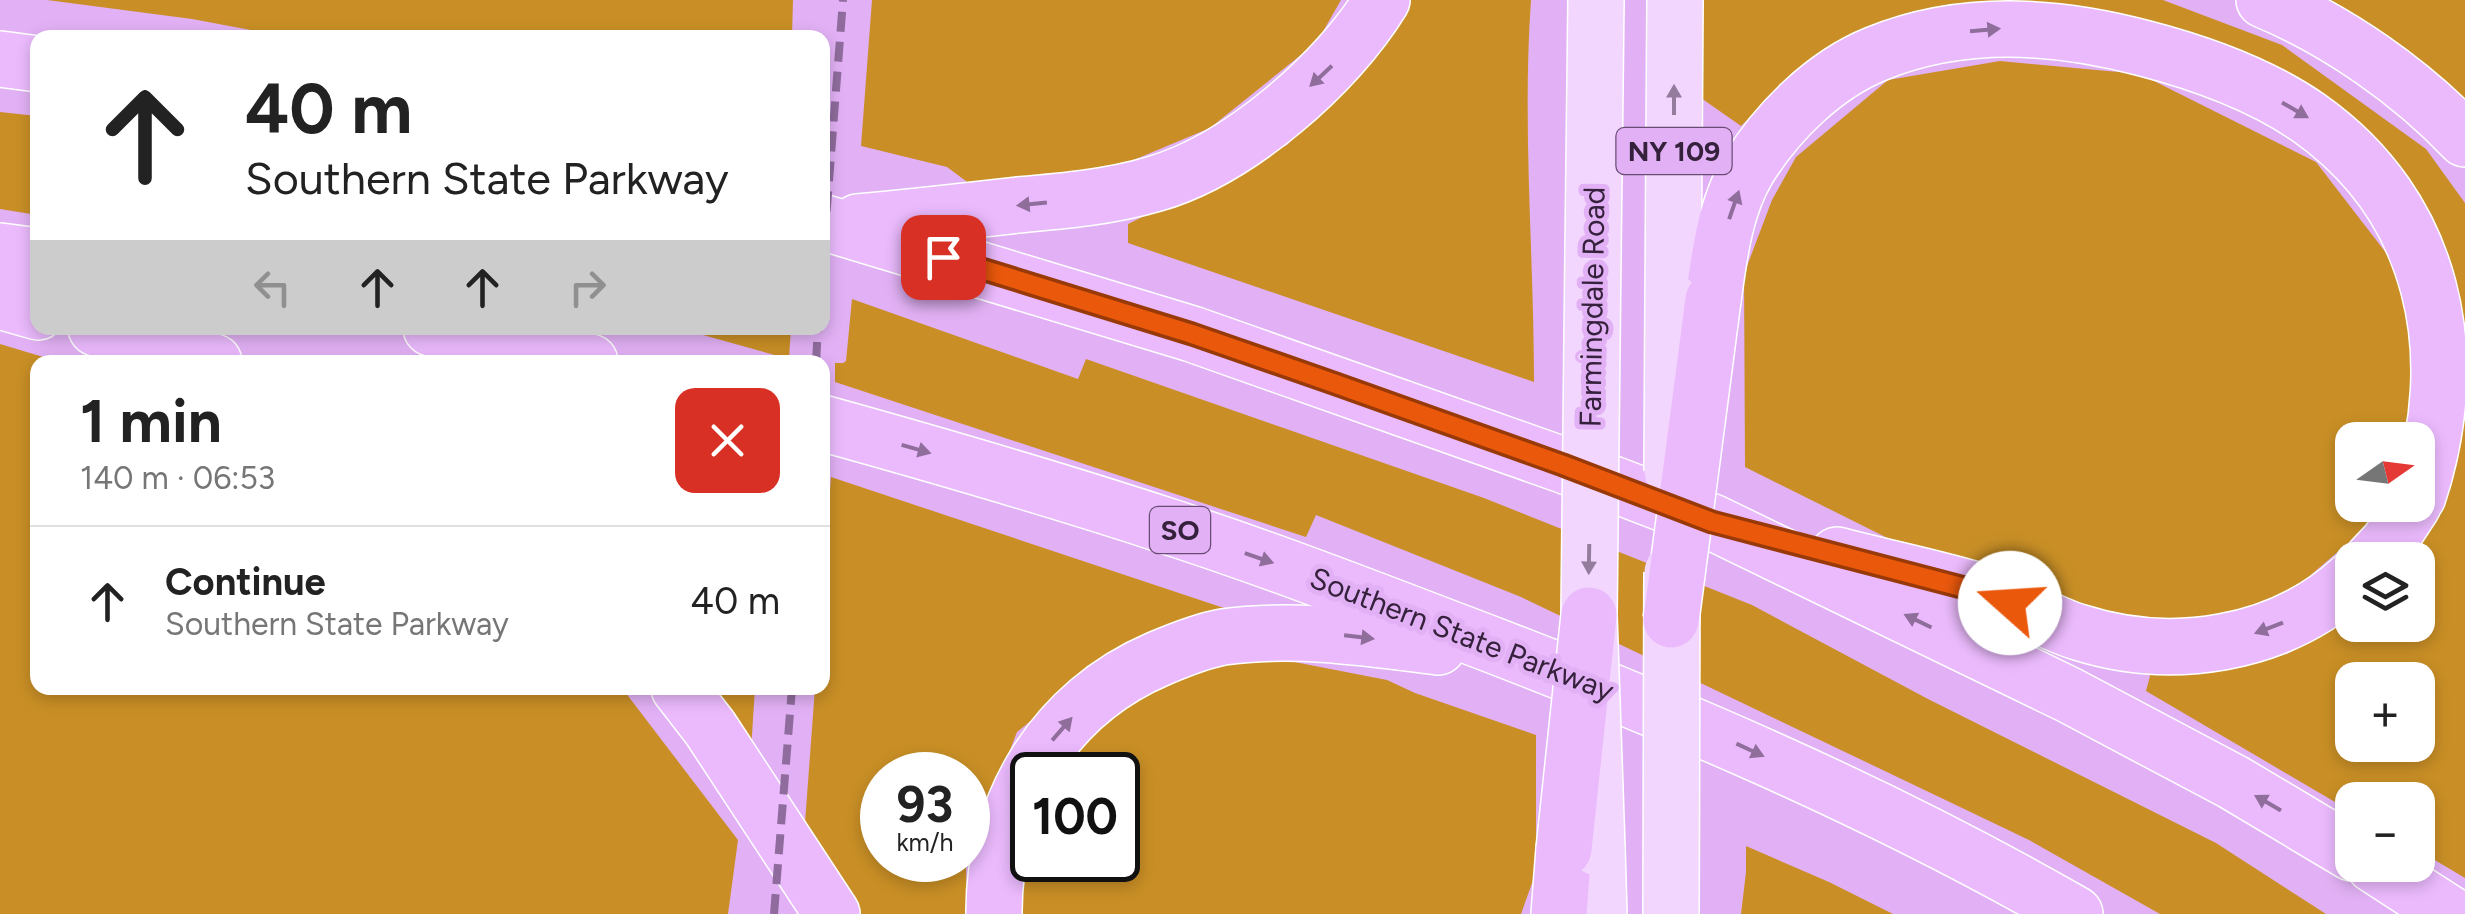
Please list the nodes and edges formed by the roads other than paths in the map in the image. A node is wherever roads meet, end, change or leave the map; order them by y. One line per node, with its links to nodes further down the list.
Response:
1 (1382, 0): 8 (highway, one-way to 8)
2 (1596, 0): 23 (main road, Farmingdale Road / NY 109, one-way to 23, bridge)
3 (1675, 0): 13 (main road, NY 109, one-way to 3)
4 (2264, 0): 7 (highway)
5 (0, 59): 6 (highway)
6 (30, 63)
7 (2465, 139)
8 (830, 223)
9 (830, 223): 21 (highway)
10 (0, 250): 11 (highway)
11 (30, 255)
12 (0, 301): 14 (highway)
13 (1693, 301): 20 (highway, one-way to 20); 24 (highway, bridge)
14 (30, 310)
15 (120, 335): 17 (highway)
16 (464, 335): 18 (highway)
17 (190, 355)
18 (557, 355)
19 (830, 425): 25 (highway, Southern State Parkway / SO, one-way to 25)
20 (2435, 451)
21 (1712, 522): 22 (highway, one-way to 21); 27 (highway, one-way to 21)
22 (2335, 594)
23 (1589, 614): 28 (highway, bridge)
24 (1672, 620): 34 (main road, bridge)
25 (1531, 659): 31 (highway, one-way to 25); 35 (highway, Southern State Parkway / SO, one-way to 35)
26 (684, 695): 30 (highway)
27 (2335, 842)
28 (1580, 849): 32 (highway); 33 (main road)
29 (2400, 882): 36 (highway)
30 (832, 914)
31 (994, 914)
32 (1559, 914)
33 (1599, 914)
34 (1671, 914)
35 (2074, 914)
36 (2450, 914)

